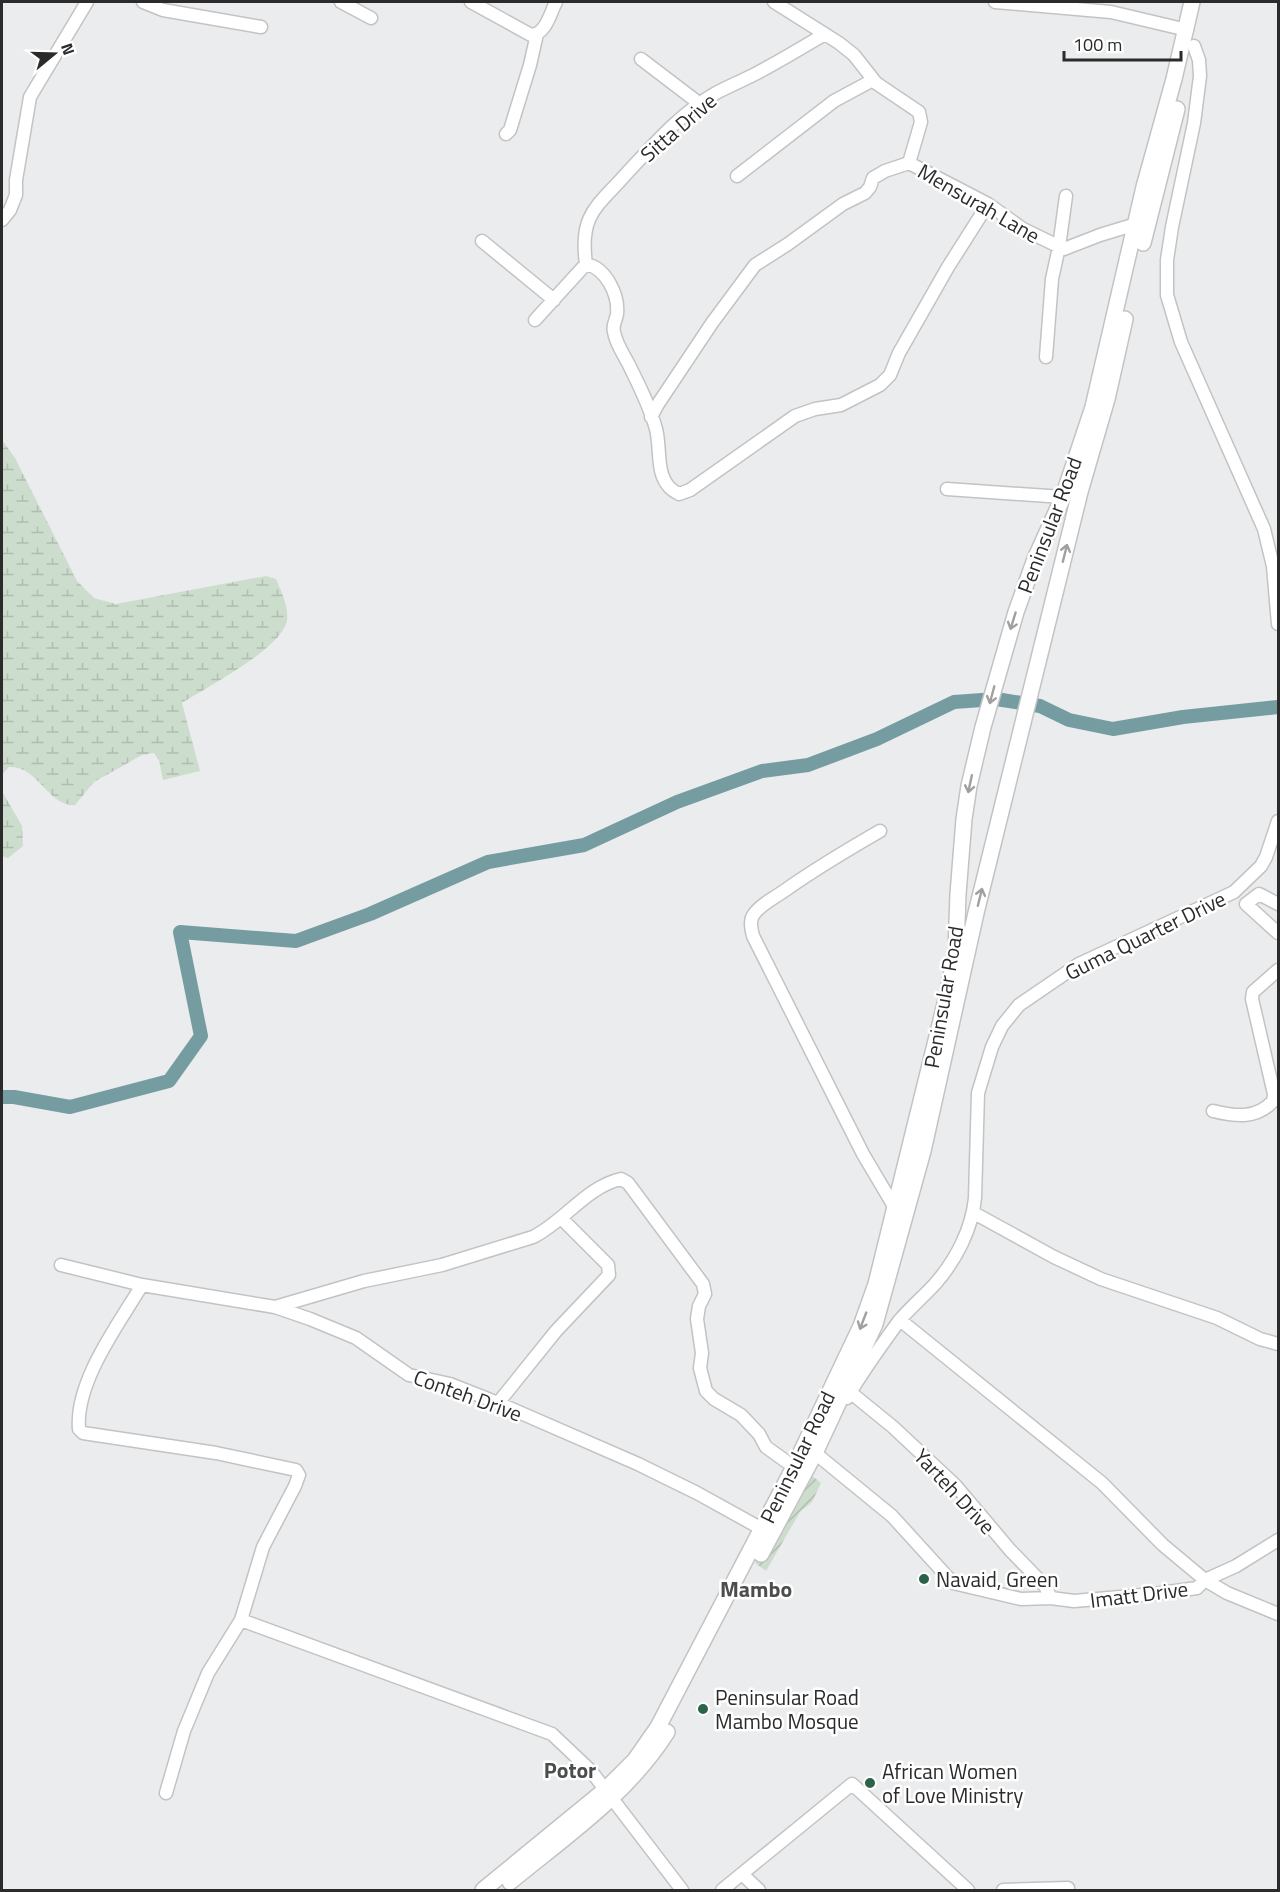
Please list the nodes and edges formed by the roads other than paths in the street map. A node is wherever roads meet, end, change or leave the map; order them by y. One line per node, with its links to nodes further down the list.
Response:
1 (87, 2): 24 (street)
2 (143, 2): 11 (street)
3 (341, 2): 10 (street)
4 (471, 2): 13 (street)
5 (556, 2): 13 (street)
6 (774, 2): 14 (street, Mensurah Lane)
7 (994, 2): 12 (street)
8 (1192, 2): 12 (main road, Peninsular Road)
9 (1203, 2): 15 (main road, Peninsular Road)
10 (371, 18)
11 (261, 27)
12 (1187, 30): 25 (main road, Peninsular Road)
13 (537, 34): 19 (street)
14 (825, 34): 17 (street, Mensurah Lane); 18 (street, Sitta Drive)
15 (1194, 46): 35 (street, Peninsular Road); 53 (main road, Peninsular Road, one-way to 15)
16 (641, 58): 18 (street)
17 (873, 80): 20 (street, Mensurah Lane); 21 (street)
18 (700, 104): 28 (street, Sitta Drive)
19 (506, 134)
20 (909, 163): 23 (street, Mensurah Lane); 32 (street)
21 (737, 176)
22 (1066, 196): 27 (street)
23 (988, 204): 27 (street, Mensurah Lane); 32 (street)
24 (2, 220)
25 (1136, 224): 27 (street, Mensurah Lane); 34 (main road, Peninsular Road)
26 (482, 241): 29 (street)
27 (1059, 247): 31 (street)
28 (586, 264): 29 (street); 32 (street)
29 (555, 300): 30 (street)
30 (536, 320)
31 (1046, 357)
32 (651, 417)
33 (946, 489): 34 (street)
34 (1063, 497): 43 (main road, Peninsular Road, one-way to 43)
35 (1276, 585): 36 (street, Peninsular Road)
36 (1278, 624)
37 (1278, 821): 44 (street, Guma Quarter Drive)
38 (880, 831): 43 (street)
39 (1278, 904): 40 (street)
40 (1278, 933)
41 (1278, 970): 42 (street)
42 (1213, 1111)
43 (895, 1208): 53 (main road, Peninsular Road, one-way to 53)
44 (974, 1213): 49 (street, Guma Quarter Drive); 50 (street)
45 (561, 1218): 48 (street); 52 (street); 55 (street)
46 (62, 1265): 47 (street, Conteh Drive)
47 (142, 1285): 48 (street, Conteh Drive); 61 (street)
48 (275, 1307): 52 (street, Conteh Drive)
49 (900, 1320): 51 (street, Guma Quarter Drive); 58 (street)
50 (1278, 1344)
51 (850, 1392): 53 (street, Guma Quarter Drive); 59 (street, Yarteh Drive)
52 (498, 1403): 56 (street, Conteh Drive)
53 (830, 1406): 54 (main road, Peninsular Road); 55 (main road, Peninsular Road)
54 (816, 1453): 59 (street, Imatt Drive); 62 (main road, Peninsular Road)
55 (794, 1467): 56 (main road, Peninsular Road)
56 (762, 1529): 62 (main road, Peninsular Road)
57 (1278, 1540): 58 (street, Imatt Drive)
58 (1205, 1580): 59 (street, Imatt Drive); 60 (street)
59 (1051, 1598)
60 (1278, 1614)
61 (241, 1620): 63 (street); 64 (street)
62 (707, 1646): 64 (main road, Peninsular Road)
63 (166, 1793)
64 (609, 1794): 67 (main road, Peninsular Road); 68 (main road, Peninsular Road); 69 (street)
65 (742, 1874): 70 (street); 71 (street); 72 (street)
66 (1068, 1888): 73 (street)
67 (483, 1890)
68 (500, 1890)
69 (682, 1890)
70 (722, 1890)
71 (759, 1890)
72 (968, 1890)
73 (1003, 1890)

